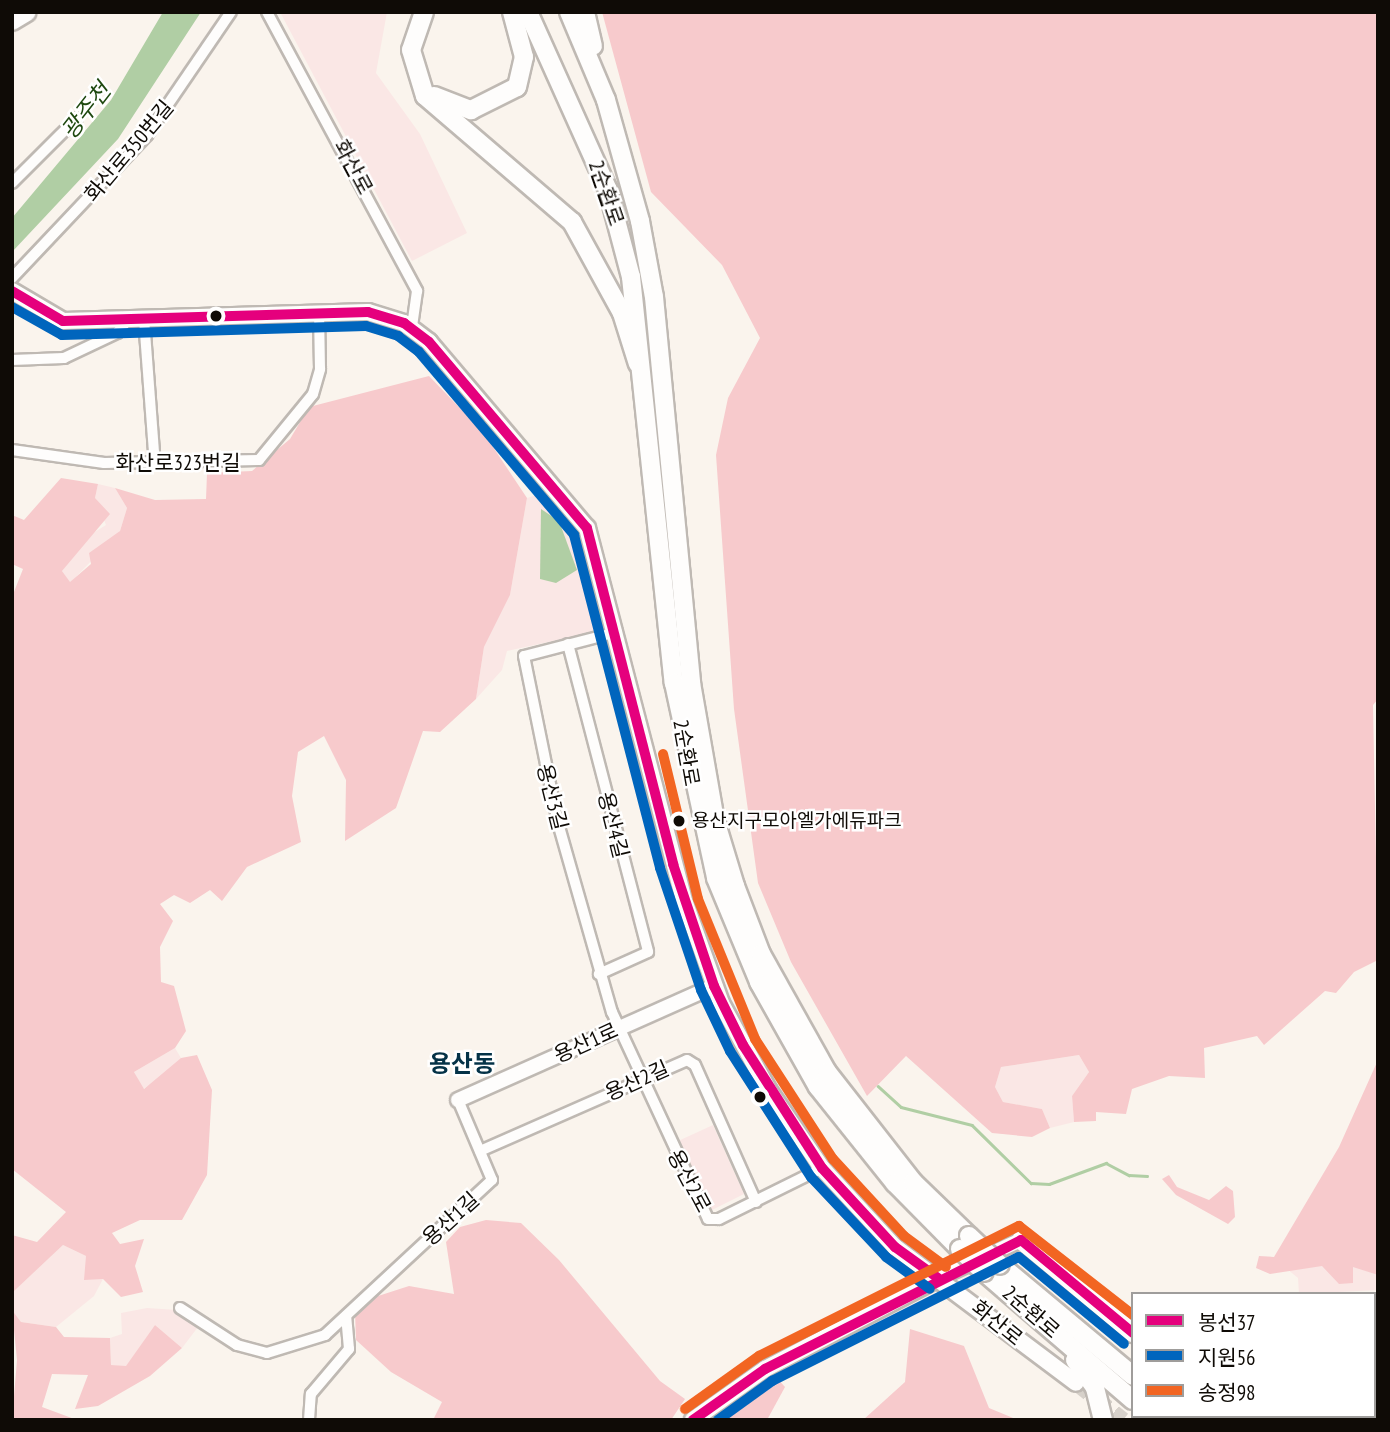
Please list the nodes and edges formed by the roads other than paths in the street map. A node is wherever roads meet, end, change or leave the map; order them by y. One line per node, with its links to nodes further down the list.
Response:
1 (27, 12): 10 (main road)
2 (231, 12): 14 (street, 화산로350번길)
3 (267, 12): 18 (street, 화산로)
4 (424, 12): 20 (main road)
5 (436, 12): 6 (main road)
6 (512, 12)
7 (528, 12): 20 (main road, 2순환로)
8 (569, 12): 11 (main road, 2순환로)
9 (585, 12): 11 (main road)
10 (12, 21)
11 (606, 100): 34 (main road, 2순환로)
12 (77, 118): 13 (street)
13 (12, 183)
14 (12, 278)
15 (12, 290): 17 (main road, 화산로)
16 (319, 311): 17 (main road, 화산로); 18 (main road, 화산로); 22 (street, 화산로323번길)
17 (135, 320): 19 (street); 22 (street)
18 (412, 327): 23 (main road, 화산로)
19 (12, 360)
20 (647, 388): 34 (main road, 2순환로)
21 (12, 450): 22 (street, 화산로323번길)
22 (155, 464)
23 (617, 632): 24 (street, 용산3길); 26 (main road, 화산로)
24 (568, 644): 25 (street, 용산4길); 25 (street, 용산3길)
25 (599, 974): 27 (street, 용산3길)
26 (714, 986): 27 (street, 용산1로); 31 (main road, 화산로)
27 (618, 1028): 28 (street, 용산2로); 29 (street, 용산1로)
28 (640, 1081): 30 (street, 용산2길); 32 (street, 용산2로); 32 (street, 용산2길)
29 (458, 1100): 30 (street, 용산1길)
30 (480, 1151): 39 (street, 용산1길)
31 (822, 1168): 32 (street, 용산2로); 36 (main road, 화산로)
32 (756, 1202)
33 (1021, 1240): 36 (street); 40 (main road)
34 (964, 1242): 35 (main road, 2순환로, bridge)
35 (992, 1268): 37 (main road, 2순환로); 41 (main road, 2순환로)
36 (938, 1278): 42 (main road, 화산로); 44 (main road)
37 (1010, 1293): 43 (main road, 2순환로); 48 (main road)
38 (180, 1308): 39 (street, 용산1길)
39 (346, 1317): 45 (street)
40 (1131, 1331)
41 (1131, 1374)
42 (1076, 1383)
43 (1131, 1398)
44 (720, 1401): 46 (main road); 47 (main road)
45 (309, 1420)
46 (693, 1420)
47 (707, 1420)
48 (1103, 1420)

